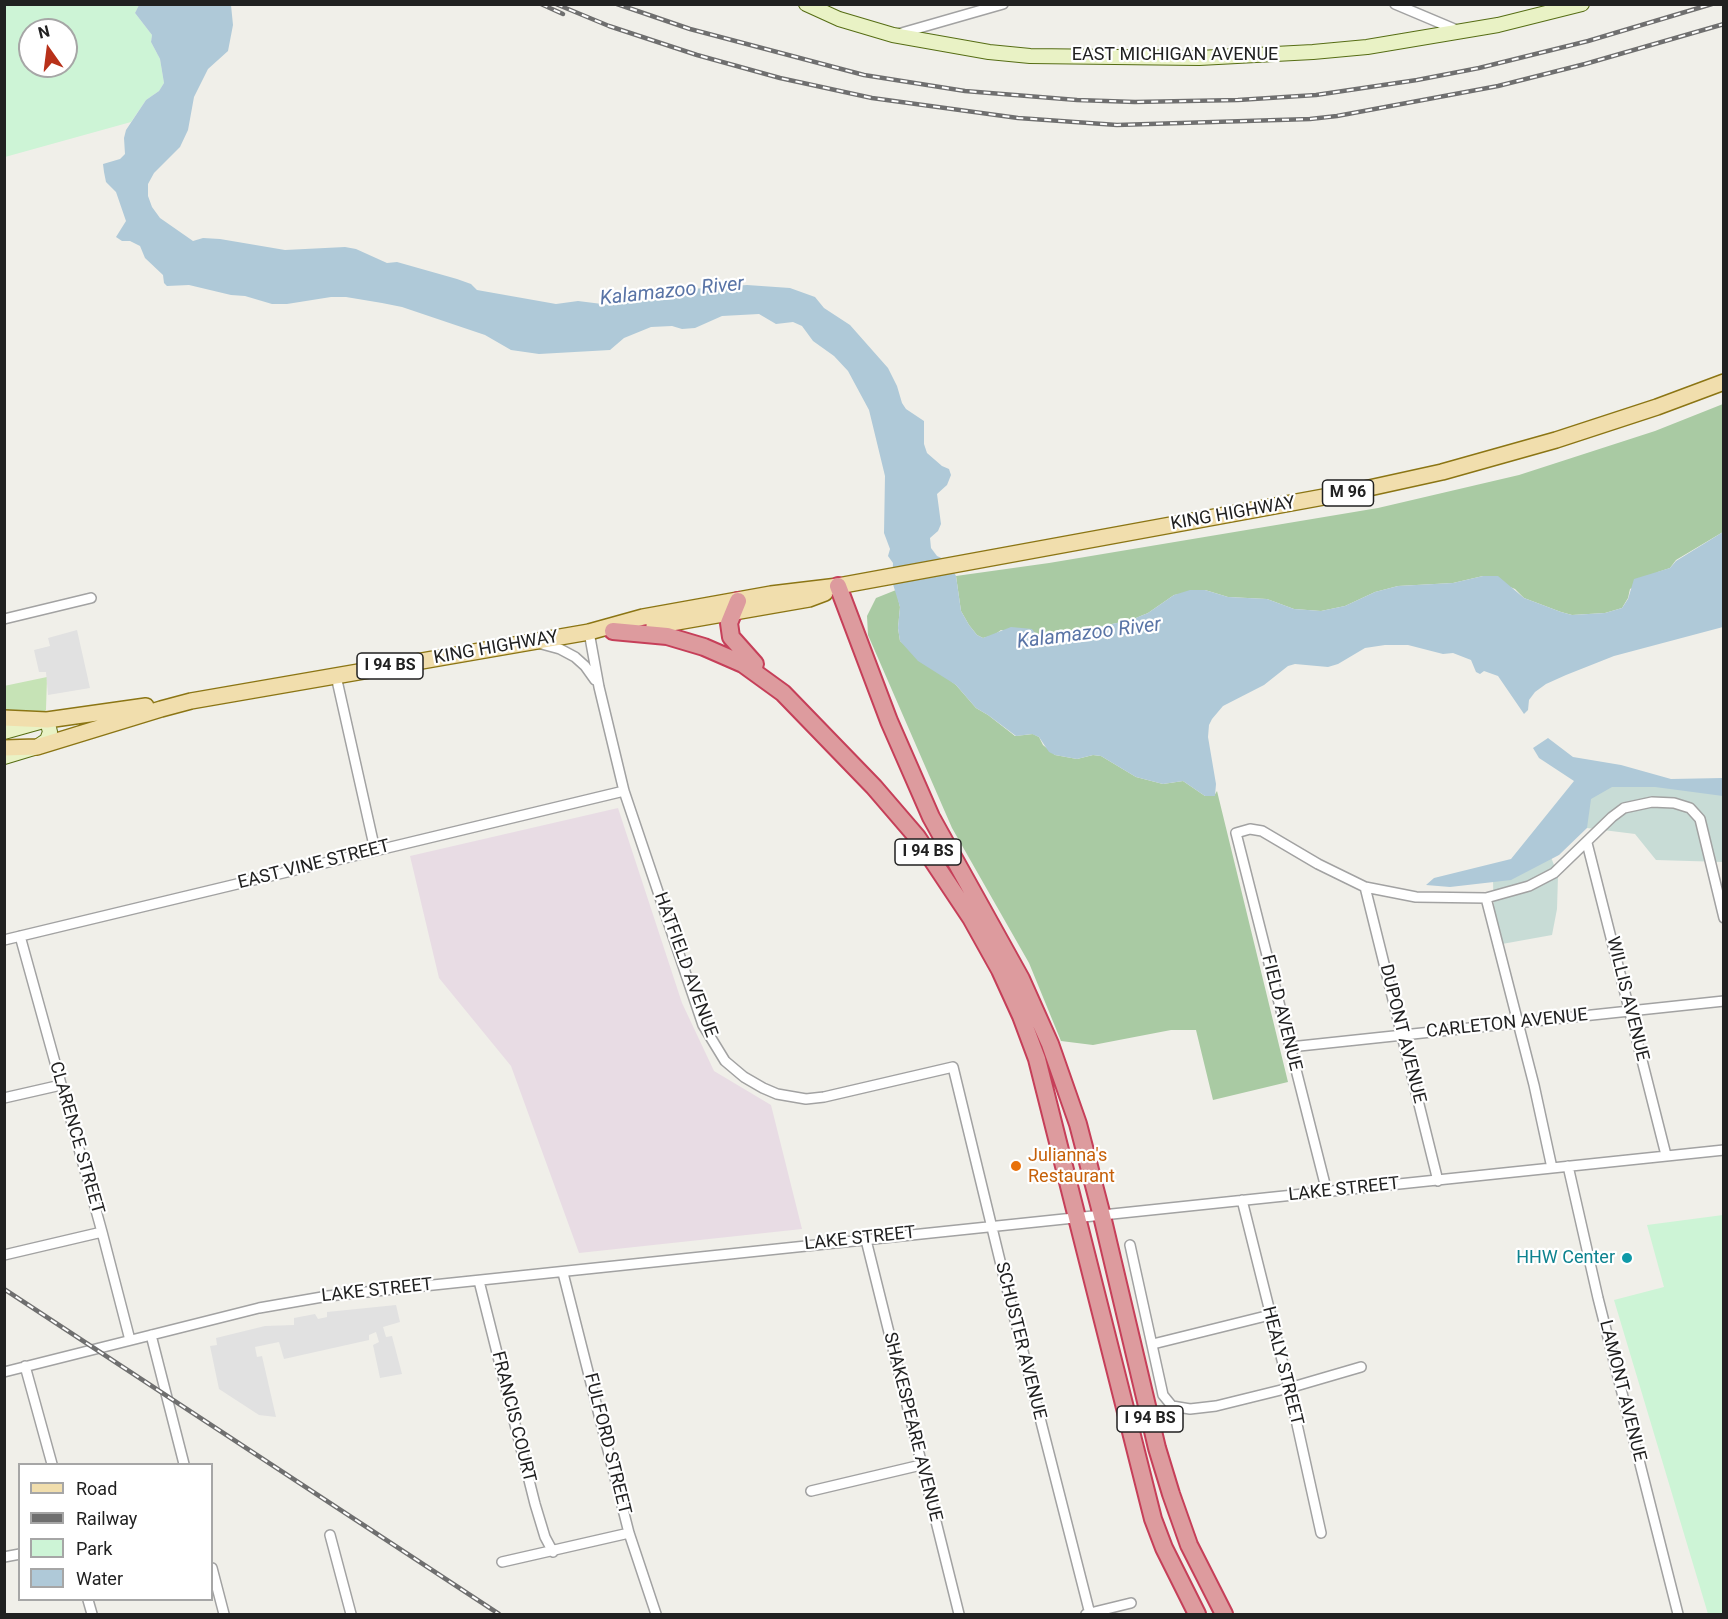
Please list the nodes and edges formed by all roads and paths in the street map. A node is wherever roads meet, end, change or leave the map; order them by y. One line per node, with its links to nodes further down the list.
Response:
1 (807, 4): 6 (street, EAST MICHIGAN AVENUE)
2 (1003, 4): 6 (street)
3 (1395, 4): 5 (street)
4 (1581, 4): 5 (street, EAST MICHIGAN AVENUE)
5 (1461, 32): 6 (street, EAST MICHIGAN AVENUE)
6 (892, 35)
7 (1724, 382): 8 (main road, KING HIGHWAY / M 96)
8 (838, 586): 10 (main road, KING HIGHWAY / I 94 BS); 48 (highway, I 94 BS)
9 (91, 598): 11 (street)
10 (735, 607): 12 (main road, KING HIGHWAY / I 94 BS); 13 (main road, KING HIGHWAY / I 94 BS); 17 (highway, I 94 BS)
11 (4, 619)
12 (614, 631): 13 (main road, KING HIGHWAY / I 94 BS); 17 (highway, I 94 BS)
13 (588, 632): 14 (main road, KING HIGHWAY / I 94 BS); 16 (street, HATFIELD AVENUE)
14 (530, 642): 15 (main road, KING HIGHWAY / I 94 BS); 16 (street)
15 (336, 676): 18 (main road, KING HIGHWAY / I 94 BS); 27 (street)
16 (599, 687): 25 (street, HATFIELD AVENUE)
17 (783, 693): 48 (highway, I 94 BS)
18 (191, 701): 20 (main road, KING HIGHWAY / I 94 BS); 22 (main road, KING HIGHWAY / I 94 BS)
19 (4, 718): 20 (main road, KING HIGHWAY / I 94 BS)
20 (47, 720): 21 (street); 22 (street)
21 (4, 732)
22 (37, 747): 23 (main road, KING HIGHWAY / I 94 BS); 24 (street)
23 (4, 748)
24 (4, 757)
25 (624, 792): 27 (street, EAST VINE STREET); 38 (street, HATFIELD AVENUE)
26 (1587, 843): 29 (street); 30 (street); 34 (street, WILLIS AVENUE)
27 (375, 850): 31 (street, EAST VINE STREET)
28 (1365, 887): 29 (street); 36 (street, DUPONT AVENUE); 37 (street, FIELD AVENUE)
29 (1485, 898): 35 (street)
30 (1723, 913)
31 (20, 936): 32 (street, EAST VINE STREET); 39 (street, CLARENCE STREET)
32 (4, 940)
33 (1724, 1001): 34 (street, CARLETON AVENUE)
34 (1630, 1012): 35 (street, CARLETON AVENUE); 42 (street, WILLIS AVENUE)
35 (1516, 1023): 36 (street, CARLETON AVENUE); 44 (street)
36 (1402, 1035): 37 (street, CARLETON AVENUE); 45 (street, DUPONT AVENUE)
37 (1290, 1047): 46 (street, FIELD AVENUE)
38 (953, 1067): 49 (street, SCHUSTER AVENUE)
39 (61, 1085): 40 (street); 50 (street, CLARENCE STREET)
40 (4, 1098)
41 (1724, 1150): 42 (street, LAKE STREET)
42 (1666, 1155): 43 (street, LAKE STREET)
43 (1568, 1166): 44 (street, LAKE STREET); 82 (street, LAMONT AVENUE)
44 (1552, 1168): 45 (street, LAKE STREET)
45 (1438, 1181): 46 (street, LAKE STREET)
46 (1327, 1192): 47 (street, LAKE STREET)
47 (1242, 1200): 48 (street, LAKE STREET); 56 (street, HEALY STREET)
48 (1090, 1217): 49 (street, LAKE STREET); 80 (highway, I 94 BS); 81 (highway, I 94 BS)
49 (992, 1225): 51 (street, LAKE STREET); 79 (street, SCHUSTER AVENUE)
50 (102, 1232): 53 (street); 58 (street, CLARENCE STREET)
51 (866, 1240): 54 (street, LAKE STREET); 66 (street, SHAKESPEARE AVENUE)
52 (1130, 1245): 59 (street)
53 (4, 1255)
54 (563, 1272): 55 (street, LAKE STREET); 68 (street, FULFORD STREET)
55 (479, 1281): 57 (street, LAKE STREET); 71 (street, FRANCIS COURT)
56 (1270, 1316): 59 (street); 63 (street, HEALY STREET)
57 (150, 1335): 58 (street, LAKE STREET); 65 (street)
58 (130, 1340): 60 (street, LAKE STREET)
59 (1153, 1344): 63 (street)
60 (25, 1366): 62 (street, LAKE STREET); 64 (street)
61 (1361, 1367): 63 (street)
62 (4, 1372)
63 (1288, 1388): 69 (street, HEALY STREET)
64 (52, 1463)
65 (183, 1463)
66 (921, 1466): 67 (street); 78 (street, SHAKESPEARE AVENUE)
67 (811, 1491)
68 (629, 1533): 71 (street); 77 (street, FULFORD STREET)
69 (1321, 1533)
70 (330, 1535): 76 (street)
71 (553, 1552): 72 (street)
72 (502, 1562)
73 (213, 1572): 75 (street)
74 (1131, 1603): 79 (street)
75 (224, 1614)
76 (351, 1614)
77 (656, 1614)
78 (959, 1614)
79 (1088, 1614)
80 (1197, 1614)
81 (1224, 1614)
82 (1678, 1614)

